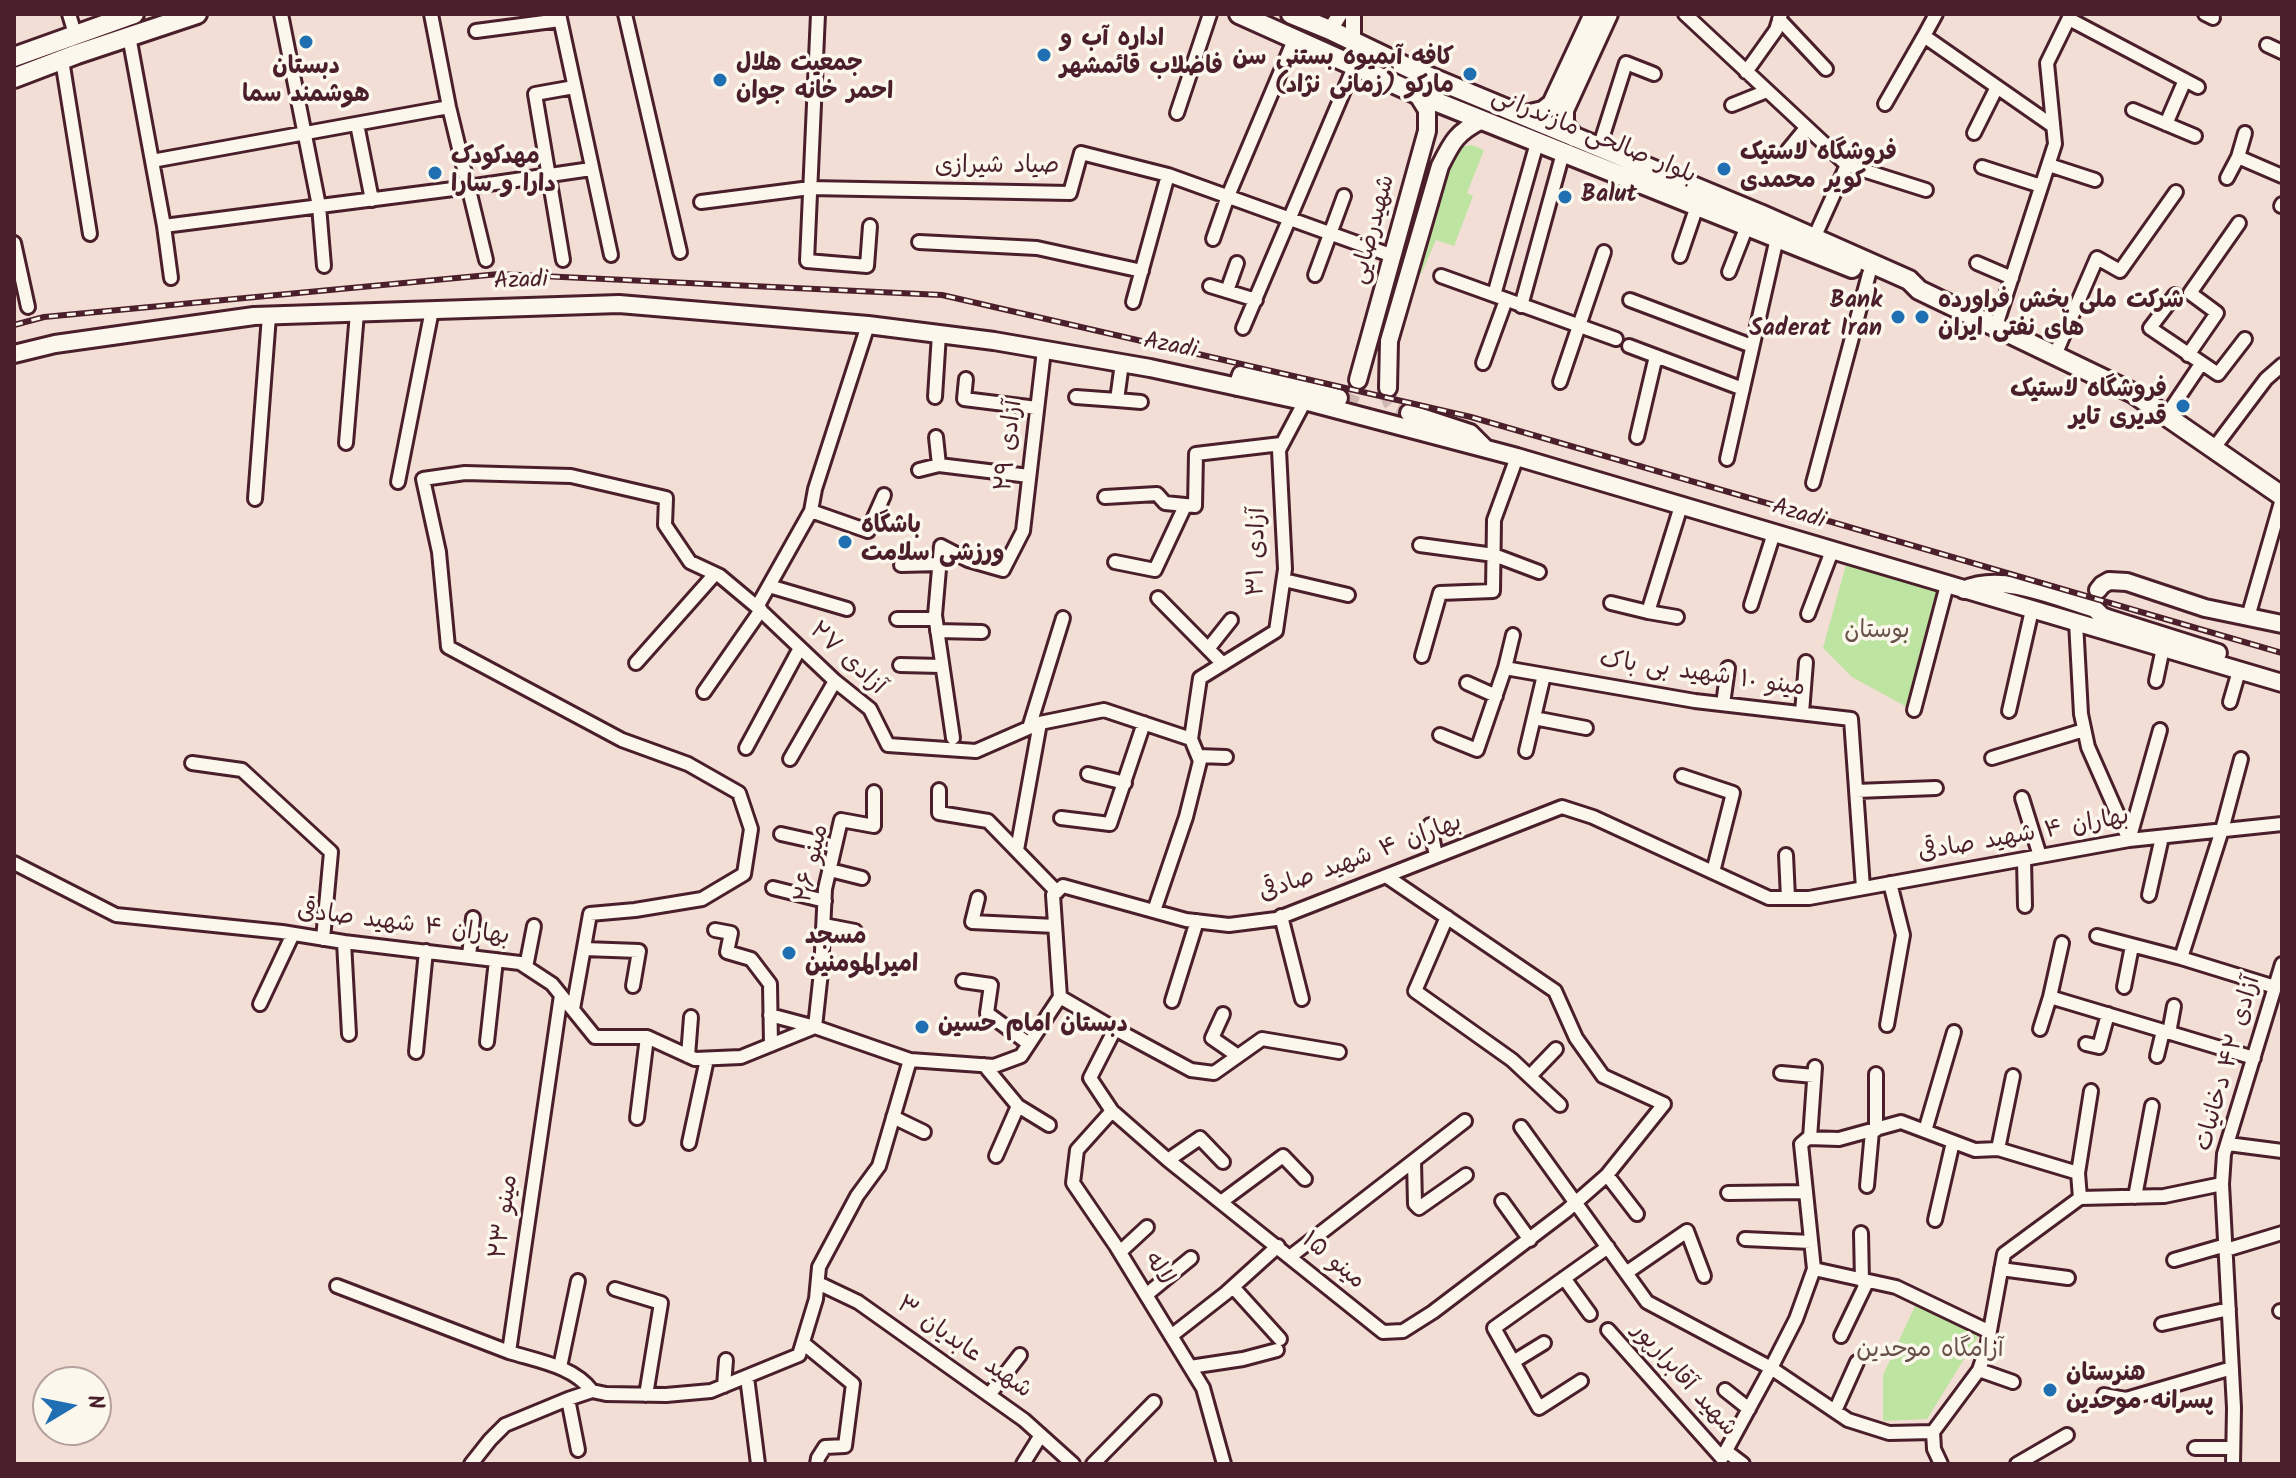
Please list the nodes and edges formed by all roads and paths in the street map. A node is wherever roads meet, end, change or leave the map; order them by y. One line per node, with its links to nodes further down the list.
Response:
1 (69, 14): 22 (street)
2 (134, 14): 19 (main road)
3 (197, 14): 23 (main road)
4 (281, 14): 57 (street)
5 (431, 14): 45 (street)
6 (625, 14): 99 (street)
7 (818, 14): 77 (street)
8 (1210, 14): 47 (street)
9 (1239, 14): 25 (main road, بلوار صالحی مازندرانی)
10 (1291, 14): 20 (main road, بلوار صالحی مازندرانی)
11 (1353, 14): 26 (street)
12 (1594, 14): 42 (main road)
13 (1608, 14): 42 (main road)
14 (1685, 14): 33 (street)
15 (1936, 14): 24 (street)
16 (2070, 16): 36 (street); 52 (street)
17 (559, 17): 21 (street); 37 (street)
18 (1780, 17): 32 (street); 33 (street)
19 (106, 18): 22 (main road)
20 (1335, 22): 26 (main road, بلوار صالحی مازندرانی)
21 (476, 31)
22 (75, 34): 29 (main road)
23 (129, 36): 30 (main road); 65 (street)
24 (1924, 36): 38 (street); 43 (street)
25 (1294, 40): 31 (main road, بلوار صالحی مازندرانی); 80 (street)
26 (1353, 41): 48 (main road, بلوار صالحی مازندرانی)
27 (2267, 45): 28 (street)
28 (2282, 52)
29 (14, 57)
30 (62, 60): 35 (main road); 91 (street)
31 (1354, 67): 41 (main road, بلوار صالحی مازندرانی); 86 (street)
32 (1826, 69)
33 (1746, 72): 40 (street)
34 (1654, 74): 62 (street)
35 (14, 78)
36 (2185, 80): 39 (street); 51 (street)
37 (574, 87): 69 (street); 70 (street)
38 (1997, 87): 52 (street); 55 (street)
39 (2198, 87)
40 (1767, 91): 44 (street); 53 (street)
41 (1417, 94): 49 (main road, بلوار صالحی مازندرانی); 54 (main road)
42 (1561, 101): 48 (main road); 61 (main road)
43 (1885, 104)
44 (1732, 105)
45 (449, 107): 50 (street); 76 (street)
46 (2133, 110): 51 (street)
47 (1177, 113)
48 (1526, 115): 61 (main road, بلوار صالحی مازندرانی)
49 (1482, 120): 59 (main road); 60 (main road, بلوار صالحی مازندرانی)
50 (357, 124): 57 (street); 82 (street)
51 (2166, 124): 58 (street)
52 (2053, 126): 67 (street)
53 (1806, 128): 63 (street); 66 (street)
54 (1427, 131): 59 (main road); 102 (main road, شهیدرضایی)
55 (1974, 133)
56 (2245, 133): 64 (street)
57 (305, 134): 65 (street); 84 (street)
58 (2195, 136)
59 (1452, 142): 137 (main road, شهیدرضایی)
60 (1537, 143): 61 (main road, بلوار صالحی مازندرانی); 120 (street)
61 (1569, 145): 62 (main road, بلوار صالحی مازندرانی); 85 (main road, بلوار صالحی مازندرانی); 124 (street)
62 (1599, 148): 94 (main road, بلوار صالحی مازندرانی)
63 (1788, 150)
64 (2238, 157): 72 (street); 73 (street)
65 (152, 161): 88 (street)
66 (1847, 165): 78 (street); 94 (street)
67 (2049, 165): 74 (street); 75 (street)
68 (1982, 167): 75 (street)
69 (591, 169): 70 (street); 101 (street)
70 (547, 175): 76 (street); 105 (street)
71 (1168, 175): 77 (street, صیاد شیرازی); 80 (street, صیاد شیرازی); 109 (street)
72 (2282, 176)
73 (2227, 178)
74 (2095, 180)
75 (2041, 186): 115 (street)
76 (468, 187): 82 (street); 104 (street)
77 (810, 188): 83 (street, صیاد شیرازی); 89 (street)
78 (1926, 190)
79 (2176, 192): 142 (street)
80 (1228, 196): 86 (street, صیاد شیرازی); 95 (street)
81 (1344, 196): 92 (street)
82 (372, 200): 84 (street)
83 (701, 202)
84 (319, 206): 88 (street); 108 (street)
85 (1697, 206): 90 (main road, بلوار صالحی مازندرانی); 103 (street)
86 (1290, 220): 92 (street, صیاد شیرازی); 121 (street)
87 (2239, 223): 143 (street)
88 (164, 226): 114 (street)
89 (870, 226)
90 (1747, 226): 93 (main road, بلوار صالحی مازندرانی); 110 (street)
91 (90, 234)
92 (1329, 234): 102 (street, صیاد شیرازی); 112 (street)
93 (1777, 238): 111 (main road, بلوار صالحی مازندرانی); 139 (street)
94 (1814, 238): 117 (main road, بلوار صالحی مازندرانی)
95 (1213, 239)
96 (919, 242): 109 (street)
97 (15, 251): 98 (street); 125 (street)
98 (33, 251)
99 (680, 252)
100 (1604, 252): 132 (street)
101 (611, 255)
102 (1393, 256): 134 (main road, شهیدرضایی)
103 (1680, 256)
104 (486, 260)
105 (563, 260)
106 (1237, 263): 118 (street)
107 (1977, 263): 115 (street)
108 (324, 266)
109 (1142, 271): 123 (street)
110 (1729, 272)
111 (1869, 274): 117 (main road, بلوار صالحی مازندرانی); 176 (street)
112 (1315, 275)
113 (1441, 276): 120 (street)
114 (171, 278)
115 (2012, 278): 130 (street)
116 (1210, 286): 118 (street)
117 (1919, 290): 130 (main road)
118 (1227, 291): 121 (street)
119 (2175, 295): 143 (street)
120 (1500, 298): 124 (street); 146 (street)
121 (1256, 300): 131 (street)
122 (1630, 300): 139 (street)
123 (1133, 302)
124 (1521, 306): 132 (street)
125 (28, 307)
126 (432, 310): 127 (main road, Azadi); 129 (main road, Azadi); 175 (street)
127 (357, 313): 128 (main road, Azadi); 166 (street)
128 (269, 316): 141 (main road, Azadi); 180 (street)
129 (868, 325): 133 (main road, Azadi); 183 (street)
130 (1996, 326): 142 (main road)
131 (1243, 328)
132 (1580, 328): 135 (street); 151 (street)
133 (939, 334): 140 (main road, Azadi); 155 (street)
134 (1371, 336): 137 (main road); 150 (main road, شهیدرضایی)
135 (1616, 339)
136 (2245, 339): 147 (street)
137 (1389, 341): 153 (main road, شهیدرضایی)
138 (1629, 346): 144 (street)
139 (1752, 346): 154 (street)
140 (1044, 350): 145 (main road, Azadi); 161 (street, آزادی ۲۹)
141 (14, 354)
142 (2055, 355): 163 (main road)
143 (2188, 355): 147 (street)
144 (1656, 356): 154 (street); 165 (street)
145 (1122, 363): 152 (main road, Azadi); 158 (street)
146 (1483, 363)
147 (2201, 364): 163 (street)
148 (2282, 365): 168 (street)
149 (966, 379): 161 (street)
150 (1358, 380)
151 (1560, 382)
152 (1237, 387): 157 (main road); 159 (main road, Azadi)
153 (1388, 388)
154 (1743, 389): 171 (street)
155 (935, 397)
156 (1076, 397): 158 (street)
157 (1339, 398)
158 (1117, 400): 160 (street)
159 (1305, 401): 167 (street, آزادی ۳۱); 169 (main road, Azadi)
160 (1141, 402)
161 (1037, 408): 174 (street, آزادی ۲۹)
162 (1409, 413): 169 (main road)
163 (2166, 416): 168 (main road)
164 (936, 437): 172 (street)
165 (1637, 437)
166 (346, 443)
167 (1281, 444): 181 (street); 193 (street, آزادی ۳۱)
168 (2214, 448): 179 (main road)
169 (1486, 449): 170 (main road, Azadi)
170 (1517, 457): 182 (main road, Azadi); 187 (street)
171 (1727, 459)
172 (939, 465): 173 (street); 174 (street)
173 (919, 470)
174 (1029, 476): 189 (street, آزادی ۲۹)
175 (398, 482)
176 (1813, 483)
177 (884, 495): 183 (street)
178 (1105, 497): 181 (street)
179 (2282, 497): 208 (street)
180 (255, 499)
181 (1185, 506): 188 (street)
182 (1681, 506): 184 (main road, Azadi); 205 (street)
183 (811, 511): 195 (street)
184 (1774, 533): 186 (main road, Azadi); 201 (street)
185 (1420, 545): 187 (street)
186 (1832, 551): 194 (main road, Azadi); 206 (street)
187 (1494, 555): 191 (street); 220 (street)
188 (1115, 562)
189 (939, 564): 190 (street); 214 (street)
190 (901, 565)
191 (1539, 572)
192 (715, 574): 202 (street, آزادی ۲۷); 222 (street); 309 (street, آزادی ۲۷)
193 (1284, 580): 198 (street); 223 (street, آزادی ۳۱)
194 (1947, 585): 196 (main road, Azadi); 238 (street)
195 (769, 586): 202 (street); 203 (street)
196 (1964, 590): 204 (main road, Azadi); 228 (main road)
197 (2098, 590): 208 (main road)
198 (1348, 595)
199 (1158, 598): 219 (street)
200 (1611, 603): 205 (street)
201 (1751, 605)
202 (759, 608): 217 (street, آزادی ۲۷); 234 (street)
203 (847, 609)
204 (2032, 610): 212 (main road, Azadi); 239 (street)
205 (1648, 612): 207 (street)
206 (1808, 614)
207 (1677, 617)
208 (2248, 617): 213 (main road)
209 (1063, 618): 243 (street)
210 (897, 619): 214 (street)
211 (1231, 620): 219 (street)
212 (2076, 622): 218 (main road, Azadi); 245 (street)
213 (2282, 624)
214 (936, 625): 215 (street); 225 (street)
215 (982, 632)
216 (1513, 635): 226 (street)
217 (800, 648): 230 (street, آزادی ۲۷); 250 (street)
218 (2163, 648): 228 (main road, Azadi); 231 (street)
219 (1208, 649): 223 (street)
220 (1422, 656)
221 (1806, 662): 240 (street)
222 (636, 663)
223 (1223, 664): 249 (street, آزادی ۳۱)
224 (900, 665): 225 (street)
225 (941, 666): 248 (street)
226 (1505, 668): 229 (street, مینو ۱۰ شهید بی باک); 235 (street)
227 (1728, 668): 237 (street)
228 (2246, 673): 233 (main road, Azadi); 236 (street)
229 (1544, 675): 237 (street, مینو ۱۰ شهید بی باک); 241 (street)
230 (835, 681): 243 (street, آزادی ۲۷); 255 (street)
231 (2156, 681)
232 (1467, 683): 235 (street)
233 (2282, 683)
234 (704, 692)
235 (1496, 696): 247 (street)
236 (2230, 702)
237 (1723, 704): 240 (street, مینو ۱۰ شهید بی باک)
238 (1914, 710)
239 (2009, 711)
240 (1802, 713): 263 (street, مینو ۱۰ شهید بی باک)
241 (1534, 718): 244 (street); 251 (street)
242 (1144, 723): 243 (street, آزادی ۲۷); 249 (street, آزادی ۲۷); 260 (street)
243 (1035, 725): 274 (street)
244 (1586, 728)
245 (2084, 730): 254 (street); 272 (street)
246 (2160, 730): 272 (street)
247 (1440, 735)
248 (953, 738)
249 (1191, 739): 253 (street)
250 (746, 748)
251 (1526, 751)
252 (1226, 757): 253 (street)
253 (1199, 758): 293 (street)
254 (1992, 758)
255 (790, 759)
256 (2241, 759): 269 (street)
257 (192, 763): 305 (street)
258 (1088, 774): 260 (street)
259 (1682, 776): 281 (street)
260 (1125, 783): 266 (street)
261 (1936, 788): 263 (street)
262 (939, 790): 274 (street)
263 (1856, 791): 286 (street, مینو ۱۰ شهید بی باک)
264 (874, 792): 273 (street, مینو ۲۶)
265 (2022, 798): 277 (street)
266 (1061, 818)
267 (2282, 824): 269 (street, بهاران ۴ شهید صادقی)
268 (1430, 825): 276 (street)
269 (2222, 830): 271 (street, بهاران ۴ شهید صادقی); 312 (street)
270 (781, 834): 273 (street)
271 (2162, 837): 272 (street, بهاران ۴ شهید صادقی); 288 (street)
272 (2129, 840): 277 (street, بهاران ۴ شهید صادقی)
273 (835, 846): 280 (street, مینو ۲۶)
274 (1017, 850): 287 (street)
275 (1786, 855): 290 (street)
276 (1436, 856): 281 (street, بهاران ۴ شهید صادقی); 282 (street, بهاران ۴ شهید صادقی)
277 (2040, 856): 278 (street, بهاران ۴ شهید صادقی)
278 (2024, 859): 284 (street, بهاران ۴ شهید صادقی); 292 (street)
279 (14, 863): 303 (street, بهاران ۴ شهید صادقی)
280 (830, 870): 283 (street); 291 (street, مینو ۲۶)
281 (1713, 872): 290 (street, بهاران ۴ شهید صادقی)
282 (1386, 876): 294 (street, بهاران ۴ شهید صادقی); 295 (street)
283 (862, 878)
284 (1890, 883): 286 (street, بهاران ۴ شهید صادقی); 332 (street)
285 (773, 888): 291 (street)
286 (1863, 888): 290 (street, بهاران ۴ شهید صادقی)
287 (1057, 892): 293 (street, بهاران ۴ شهید صادقی); 300 (street)
288 (2149, 895)
289 (978, 898): 300 (street)
290 (1788, 898)
291 (825, 901): 298 (street, مینو ۲۶)
292 (2025, 906)
293 (1154, 911): 297 (street, بهاران ۴ شهید صادقی)
294 (1281, 916): 297 (street, بهاران ۴ شهید صادقی); 323 (street)
295 (1447, 917): 356 (street); 383 (street, مینو ۱۵)
296 (473, 918): 311 (street)
297 (1197, 921): 324 (street)
298 (824, 925): 302 (street); 333 (street, مینو ۲۶)
299 (534, 926): 315 (street)
300 (1055, 926): 321 (street)
301 (715, 930): 330 (street)
302 (855, 931)
303 (293, 934): 305 (street, بهاران ۴ شهید صادقی); 325 (street)
304 (2097, 936): 308 (street)
305 (323, 939): 306 (street, بهاران ۴ شهید صادقی)
306 (344, 942): 310 (street, بهاران ۴ شهید صادقی); 338 (street)
307 (2062, 943): 322 (street)
308 (2132, 946): 312 (street); 318 (street)
309 (584, 949): 317 (street); 327 (street)
310 (426, 951): 311 (street, بهاران ۴ شهید صادقی); 345 (street)
311 (469, 956): 313 (street, بهاران ۴ شهید صادقی)
312 (2181, 958): 319 (street)
313 (496, 960): 315 (street, بهاران ۴ شهید صادقی); 340 (street)
314 (2282, 964): 319 (street, آزادی ۴۲ دخانیات)
315 (526, 967): 320 (street, بهاران ۴ شهید صادقی)
316 (963, 981): 341 (street)
317 (633, 986)
318 (2124, 987)
319 (2275, 987): 350 (street, آزادی ۴۲ دخانیات)
320 (561, 995): 327 (street, بهاران ۴ شهید صادقی); 431 (street, مینو ۲۳)
321 (1060, 997): 334 (street); 341 (street)
322 (2050, 997): 329 (street); 335 (street)
323 (1302, 999)
324 (1172, 1001)
325 (260, 1004)
326 (2174, 1006): 337 (street)
327 (573, 1009): 339 (street, بهاران ۴ شهید صادقی)
328 (1223, 1014): 348 (street)
329 (2108, 1014): 337 (street); 342 (street)
330 (770, 1015): 333 (street); 343 (street)
331 (691, 1017): 347 (street)
332 (1887, 1025)
333 (815, 1027): 343 (street, بهاران ۴ شهید صادقی); 352 (street)
334 (1115, 1029): 348 (street); 362 (street, مینو ۱۵)
335 (2040, 1029)
336 (1954, 1032): 369 (street)
337 (2166, 1032): 349 (street); 350 (street)
338 (349, 1034)
339 (647, 1037): 347 (street, بهاران ۴ شهید صادقی); 364 (street)
340 (487, 1042)
341 (1029, 1044): 353 (street)
342 (2086, 1044)
343 (771, 1045): 351 (street, بهاران ۴ شهید صادقی)
344 (1556, 1049): 356 (street)
345 (416, 1052)
346 (1339, 1052): 348 (street)
347 (688, 1056): 351 (street, بهاران ۴ شهید صادقی)
348 (1238, 1056)
349 (2157, 1056)
350 (2254, 1058): 374 (street, آزادی ۴۲ دخانیات)
351 (707, 1059): 373 (street)
352 (910, 1060): 353 (street); 363 (street)
353 (984, 1065): 360 (street)
354 (1781, 1073): 371 (street)
355 (1876, 1074): 368 (street)
356 (1530, 1076): 359 (street)
357 (2013, 1076): 375 (street)
358 (2091, 1091): 381 (street)
359 (1560, 1105)
360 (1018, 1106): 366 (street); 377 (street)
361 (2152, 1106): 389 (street)
362 (1112, 1111): 378 (street, مینو ۱۵); 405 (street, لاله)
363 (893, 1117): 370 (street); 417 (street)
364 (637, 1118)
365 (1465, 1121): 379 (street)
366 (1049, 1125)
367 (1521, 1127): 393 (street)
368 (1874, 1130): 369 (street); 371 (street); 386 (street)
369 (1925, 1131): 372 (street)
370 (924, 1132)
371 (1809, 1138): 387 (street)
372 (1953, 1142): 375 (street); 395 (street)
373 (689, 1143)
374 (2228, 1144): 376 (street); 385 (street, آزادی ۴۲ دخانیات)
375 (1998, 1149): 381 (street)
376 (2282, 1151)
377 (996, 1156)
378 (1168, 1160): 380 (street); 392 (street, مینو ۱۵)
379 (1414, 1161): 382 (street); 406 (street)
380 (1223, 1162)
381 (2078, 1173): 390 (street)
382 (1466, 1175)
383 (1607, 1175): 393 (street, مینو ۱۵); 394 (street)
384 (1305, 1179): 392 (street)
385 (2222, 1184): 389 (street); 404 (street, آزادی ۴۲ دخانیات)
386 (1867, 1186)
387 (1806, 1192): 388 (street); 401 (street)
388 (1728, 1193)
389 (2135, 1197): 390 (street)
390 (2080, 1198): 410 (street)
391 (1502, 1201): 400 (street)
392 (1221, 1202): 402 (street, مینو ۱۵)
393 (1576, 1203): 400 (street, مینو ۱۵); 403 (street)
394 (1637, 1214)
395 (1935, 1220)
396 (1147, 1227): 405 (street)
397 (1861, 1233): 416 (street)
398 (2282, 1233): 404 (street)
399 (1745, 1239): 401 (street)
400 (1530, 1240): 406 (street, مینو ۱۵)
401 (1811, 1242): 409 (street)
402 (1278, 1246): 406 (street, مینو ۱۵); 419 (street)
403 (1608, 1247): 411 (street); 413 (street)
404 (2226, 1247): 408 (street); 422 (street, آزادی ۴۲ دخانیات)
405 (1120, 1252): 421 (street, لاله)
406 (1291, 1256)
407 (1191, 1258): 421 (street)
408 (2174, 1260)
409 (1814, 1269): 416 (street); 438 (street, شهید آقابرارپور)
410 (2001, 1269): 414 (street); 426 (street)
411 (1626, 1273): 412 (street); 438 (street)
412 (1704, 1276)
413 (1564, 1278): 423 (street); 434 (street)
414 (2068, 1278)
415 (578, 1281): 436 (street)
416 (1864, 1282): 426 (street); 428 (street)
417 (818, 1283): 429 (street); 448 (street, شهید عابدیان ۳)
418 (337, 1286): 431 (street)
419 (1233, 1287): 427 (street); 437 (street)
420 (615, 1289): 447 (street)
421 (1146, 1295): 427 (street, لاله)
422 (2229, 1309): 424 (street); 439 (street, آزادی ۴۲ دخانیات)
423 (1590, 1314)
424 (2162, 1324)
425 (1608, 1330): 460 (street, شهید آقابرارپور)
426 (1990, 1332): 440 (street)
427 (1171, 1336): 437 (street, لاله)
428 (1841, 1336)
429 (803, 1343): 441 (street); 463 (street)
430 (1544, 1343): 434 (street)
431 (509, 1352): 436 (street)
432 (1020, 1355): 448 (street)
433 (726, 1360): 444 (street)
434 (1513, 1362): 442 (street)
435 (1857, 1362): 453 (street)
436 (560, 1367): 446 (street)
437 (1190, 1367): 467 (street, لاله)
438 (1771, 1368): 452 (street, شهید آقابرارپور); 453 (street)
439 (2232, 1368): 449 (street); 458 (street, آزادی ۴۲ دخانیات)
440 (1979, 1370): 443 (street); 454 (street)
441 (747, 1377): 444 (street); 462 (street)
442 (1581, 1381)
443 (2013, 1382)
444 (724, 1386): 447 (street)
445 (1725, 1390): 452 (street)
446 (592, 1391): 447 (street); 450 (street)
447 (646, 1395)
448 (989, 1395): 455 (street, شهید عابدیان ۳)
449 (2104, 1395)
450 (568, 1399): 459 (street); 461 (street)
451 (1154, 1402): 466 (street)
452 (1749, 1409): 460 (street, شهید آقابرارپور)
453 (1835, 1411): 454 (street)
454 (1933, 1432): 469 (street)
455 (1041, 1435): 464 (street); 465 (street, شهید عابدیان ۳)
456 (2067, 1435): 470 (street)
457 (2195, 1448): 458 (street)
458 (2233, 1448): 471 (street, آزادی ۴۲ دخانیات)
459 (578, 1450)
460 (1726, 1451): 468 (street)
461 (471, 1464)
462 (758, 1464)
463 (817, 1464)
464 (1023, 1464)
465 (1073, 1464)
466 (1093, 1464)
467 (1224, 1464)
468 (1743, 1464)
469 (1941, 1464)
470 (2017, 1464)
471 (2233, 1464)

